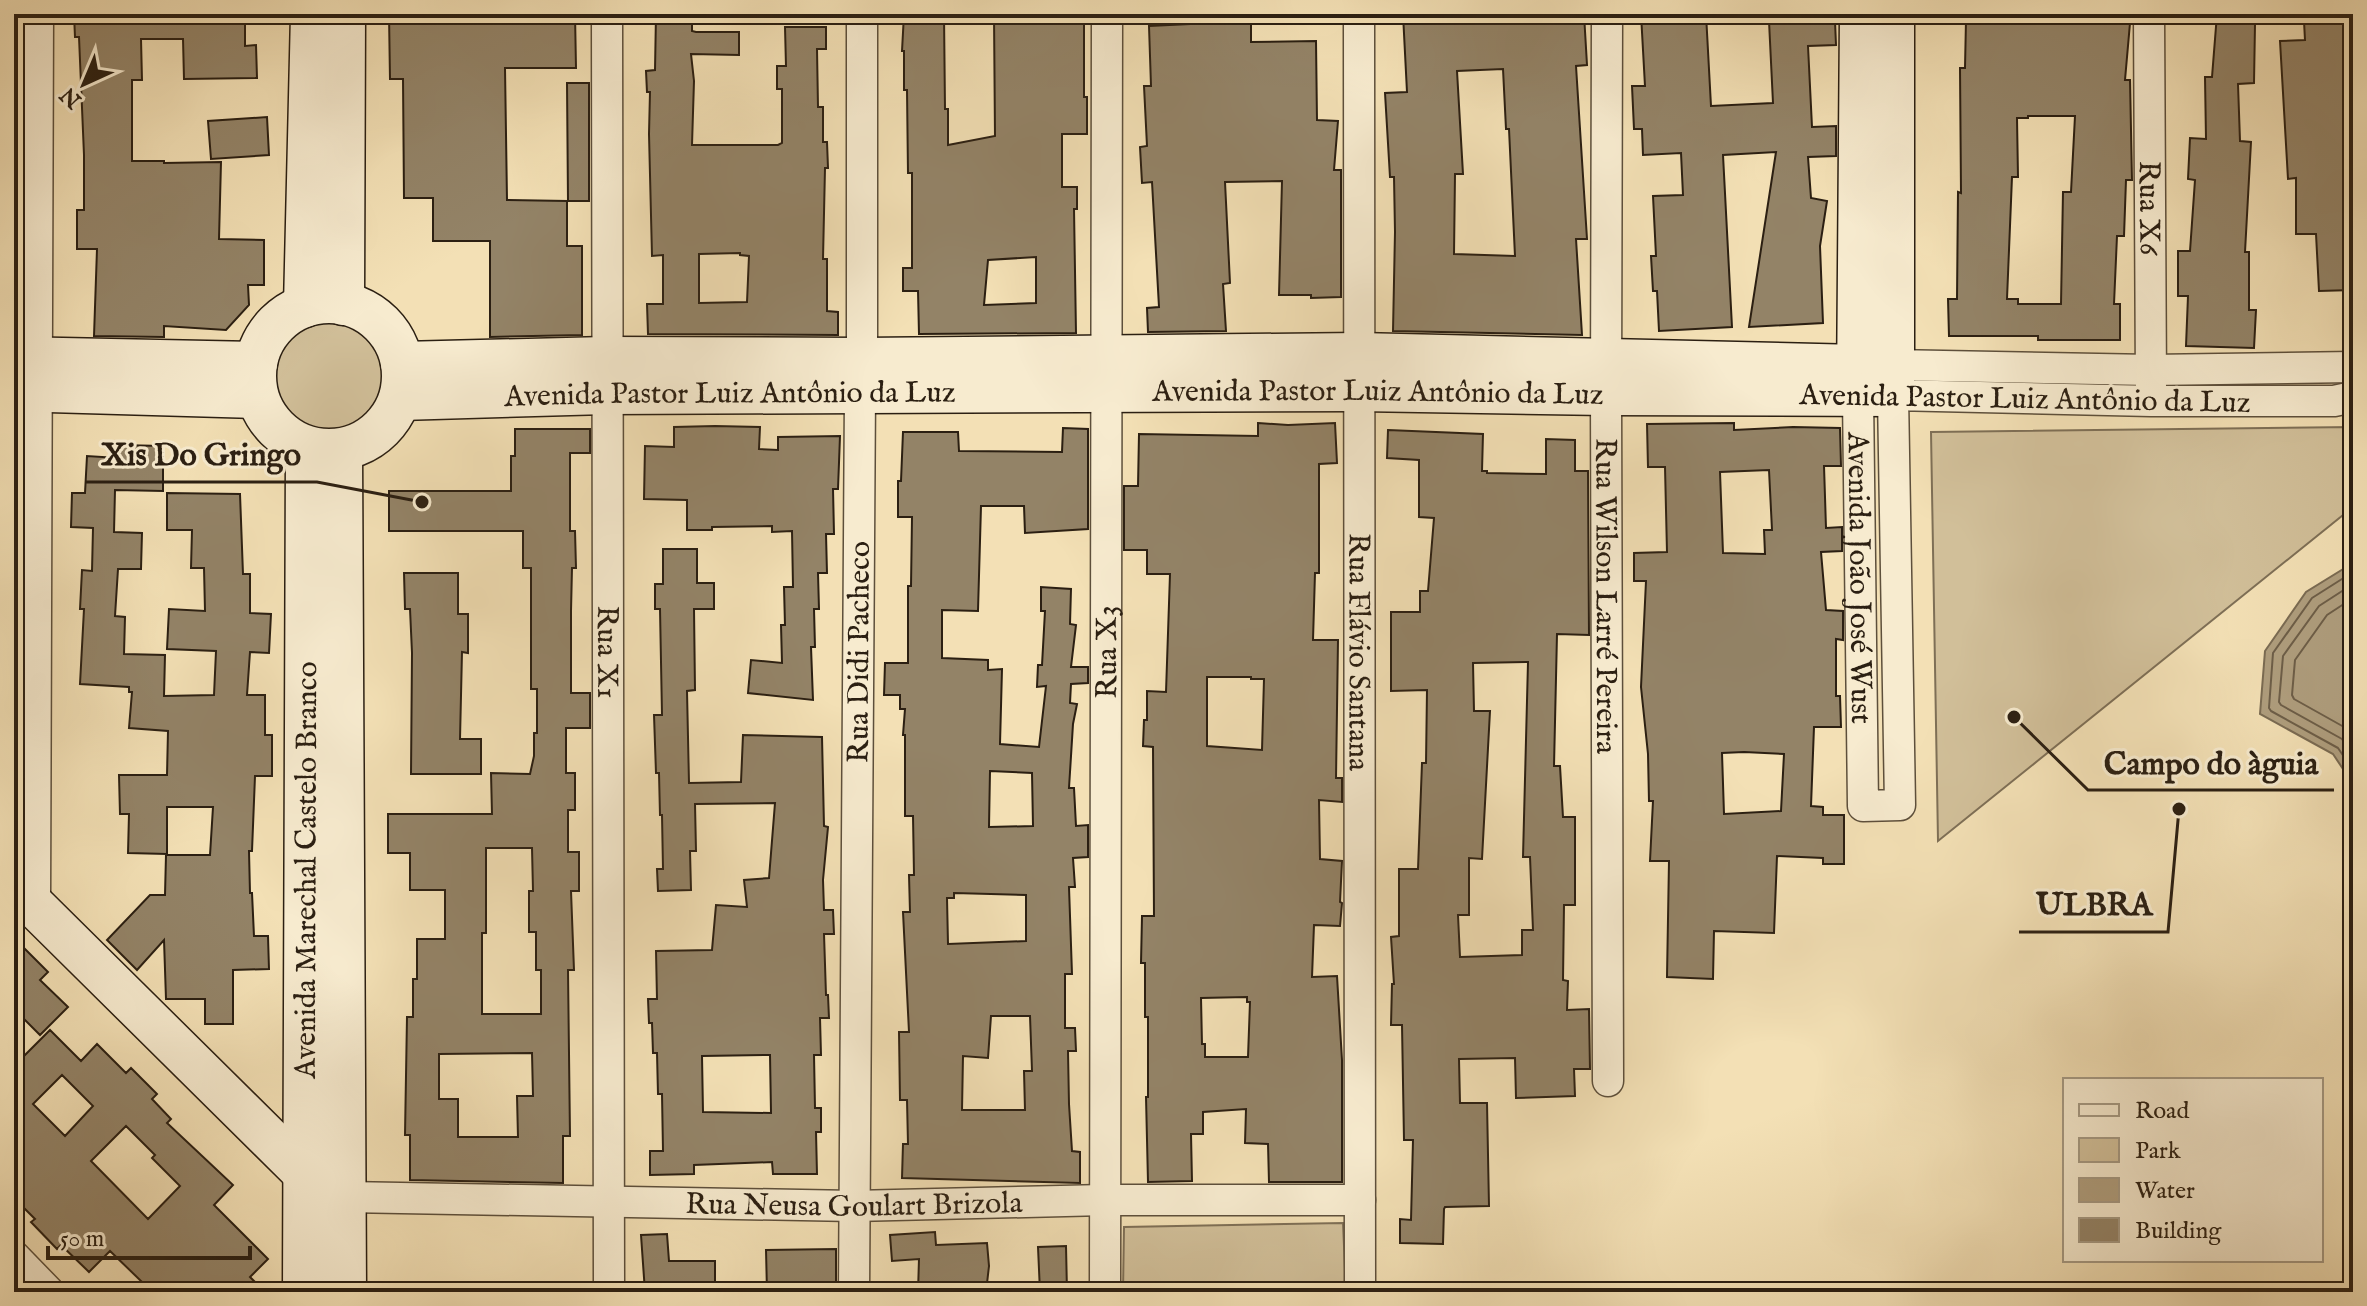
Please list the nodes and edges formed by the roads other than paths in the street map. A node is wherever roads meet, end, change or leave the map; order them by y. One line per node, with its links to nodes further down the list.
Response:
1 (38, 14): 16 (street)
2 (312, 14): 12 (street)
3 (344, 14): 12 (street)
4 (607, 14): 18 (street, Rua X1)
5 (862, 14): 19 (street, Rua Didi Pacheco)
6 (1107, 14): 17 (street, Rua X3)
7 (1359, 14): 15 (street, Rua Flávio Santana)
8 (1607, 14): 20 (street, Rua Wilson Larré Pereira)
9 (1861, 14): 23 (street, Avenida João José Wust)
10 (1893, 14): 23 (street, Avenida João José Wust)
11 (2149, 14): 14 (street, Rua X6)
12 (324, 305): 21 (street); 22 (street)
13 (2353, 367): 14 (street, Avenida Pastor Luiz Antônio da Luz)
14 (2151, 370): 23 (street, Avenida Pastor Luiz Antônio da Luz); 25 (street, Rua X6)
15 (1358, 372): 17 (street, Avenida Pastor Luiz Antônio da Luz); 20 (street, Avenida Pastor Luiz Antônio da Luz); 32 (street, Rua Flávio Santana)
16 (26, 374): 21 (street); 27 (street)
17 (1107, 374): 19 (street, Avenida Pastor Luiz Antônio da Luz); 31 (street, Rua X3)
18 (606, 376): 19 (street, Avenida Pastor Luiz Antônio da Luz); 22 (street, Avenida Pastor Luiz Antônio da Luz); 33 (street, Rua X1)
19 (861, 376): 34 (street, Rua Didi Pacheco)
20 (1607, 377): 23 (street, Avenida Pastor Luiz Antônio da Luz); 28 (street, Rua Wilson Larré Pereira)
21 (257, 380): 26 (street)
22 (401, 381): 26 (street)
23 (1875, 381): 23 (street, Avenida João José Wust); 25 (street, Avenida Pastor Luiz Antônio da Luz)
24 (2353, 397): 25 (street, Avenida Pastor Luiz Antônio da Luz)
25 (2151, 401)
26 (324, 449): 29 (street, Avenida Marechal Castelo Branco); 30 (street, Avenida Marechal Castelo Branco)
27 (24, 896): 29 (street)
28 (1608, 1081)
29 (303, 1172): 37 (street, Avenida Marechal Castelo Branco)
30 (346, 1197): 33 (street, Rua Neusa Goulart Brizola); 38 (street, Avenida Marechal Castelo Branco)
31 (1105, 1200): 32 (street, Rua Neusa Goulart Brizola); 34 (street, Rua Neusa Goulart Brizola); 41 (street, Rua X3)
32 (1360, 1200): 42 (street, Rua Flávio Santana)
33 (608, 1201): 34 (street, Rua Neusa Goulart Brizola); 39 (street, Rua X1)
34 (854, 1206): 40 (street, Rua Didi Pacheco)
35 (14, 1256): 36 (street)
36 (49, 1292)
37 (304, 1292)
38 (345, 1292)
39 (609, 1292)
40 (854, 1292)
41 (1105, 1292)
42 (1360, 1292)

